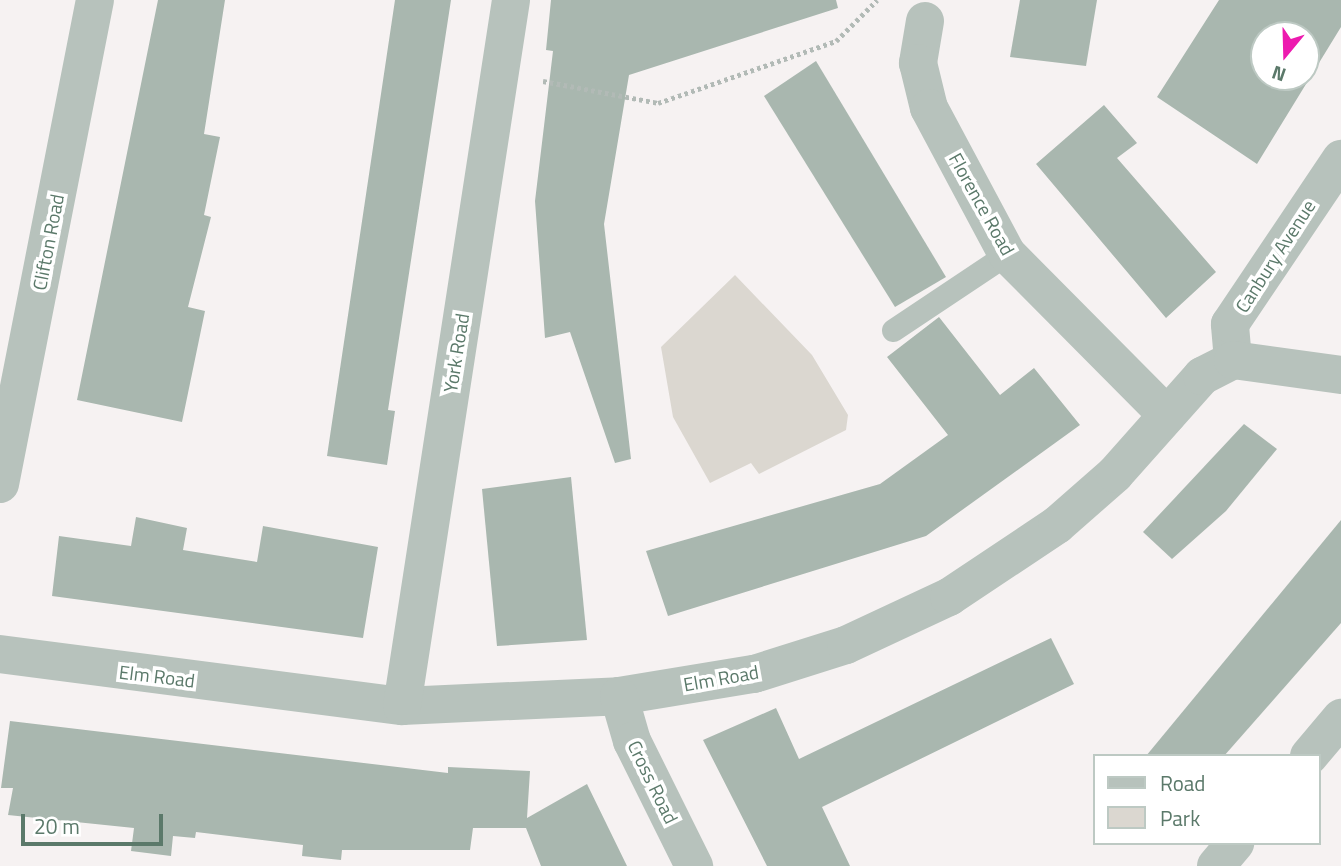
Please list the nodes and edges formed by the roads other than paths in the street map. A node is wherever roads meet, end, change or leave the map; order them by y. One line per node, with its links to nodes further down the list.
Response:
1 (95, 0): 10 (street, Clifton Road)
2 (511, 0): 13 (street, York Road)
3 (925, 21): 5 (street, Florence Road)
4 (1341, 159): 7 (street, Canbury Avenue)
5 (1007, 254): 6 (lane); 9 (street, Florence Road)
6 (893, 330)
7 (1233, 360): 8 (street); 9 (street, Elm Road)
8 (1341, 376)
9 (1167, 415): 12 (street, Elm Road)
10 (0, 484)
11 (0, 654): 13 (street, Elm Road)
12 (619, 696): 13 (street, Elm Road); 17 (street, Cross Road)
13 (402, 706)
14 (1341, 718): 15 (street)
15 (1311, 754)
16 (1233, 845): 18 (street)
17 (694, 866)
18 (1216, 866)

